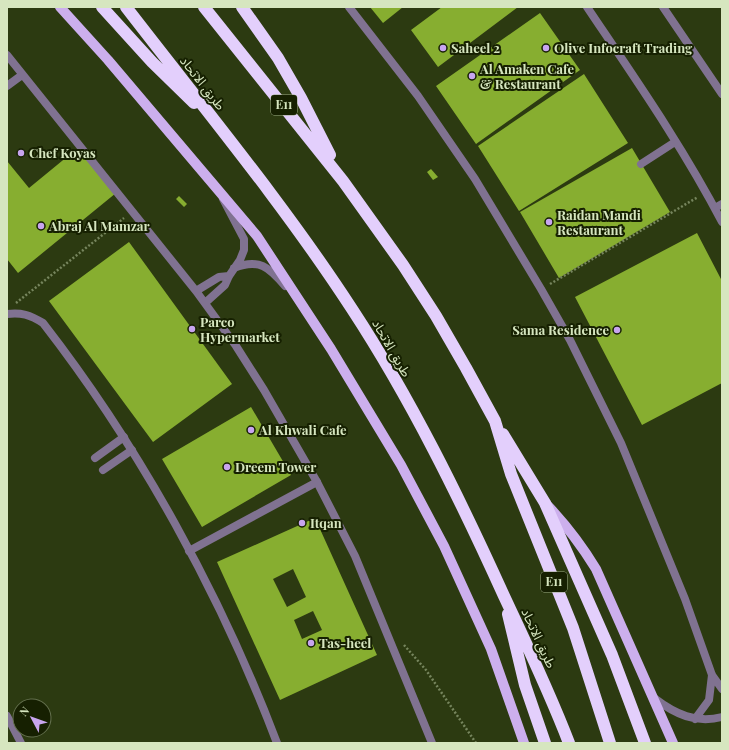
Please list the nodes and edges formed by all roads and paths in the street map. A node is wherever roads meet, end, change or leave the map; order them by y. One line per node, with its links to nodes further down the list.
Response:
1 (60, 7): 18 (main road)
2 (102, 7): 14 (highway)
3 (126, 7): 14 (highway, طريق الاتحاد)
4 (204, 7): 17 (highway, E11)
5 (242, 7): 17 (highway)
6 (350, 7): 24 (street)
7 (587, 7): 15 (street)
8 (663, 7): 13 (street)
9 (7, 55): 10 (street)
10 (10, 65): 11 (street)
11 (22, 75): 12 (street); 21 (street)
12 (7, 86)
13 (722, 94)
14 (215, 121): 38 (highway, طريق الاتحاد)
15 (675, 142): 16 (street); 19 (street)
16 (641, 164)
17 (343, 181): 30 (highway, E11)
18 (220, 191): 23 (street); 28 (main road)
19 (706, 192): 20 (street); 24 (path)
20 (718, 206): 22 (street)
21 (132, 212): 25 (street); 27 (path)
22 (722, 222)
23 (231, 272): 25 (street); 26 (street); 28 (street)
24 (541, 289): 40 (street)
25 (196, 291): 26 (street)
26 (205, 303): 35 (street)
27 (13, 305)
28 (304, 308): 50 (main road)
29 (7, 314): 31 (street)
30 (495, 421): 36 (highway); 53 (highway, E11)
31 (124, 437): 32 (street); 33 (street)
32 (132, 450): 34 (street); 37 (street)
33 (95, 458)
34 (103, 470)
35 (317, 482): 37 (street); 48 (street)
36 (545, 503): 42 (main road); 54 (highway)
37 (189, 551): 47 (street)
38 (504, 596): 51 (highway); 52 (highway, طريق الاتحاد)
39 (403, 644): 49 (path)
40 (712, 675): 41 (street); 45 (street)
41 (722, 689)
42 (654, 698): 45 (street); 55 (main road)
43 (7, 716): 46 (street)
44 (722, 717): 45 (street)
45 (695, 719)
46 (21, 743)
47 (277, 743)
48 (432, 743)
49 (476, 743)
50 (524, 743)
51 (545, 743)
52 (569, 743)
53 (610, 743)
54 (645, 743)
55 (673, 743)

